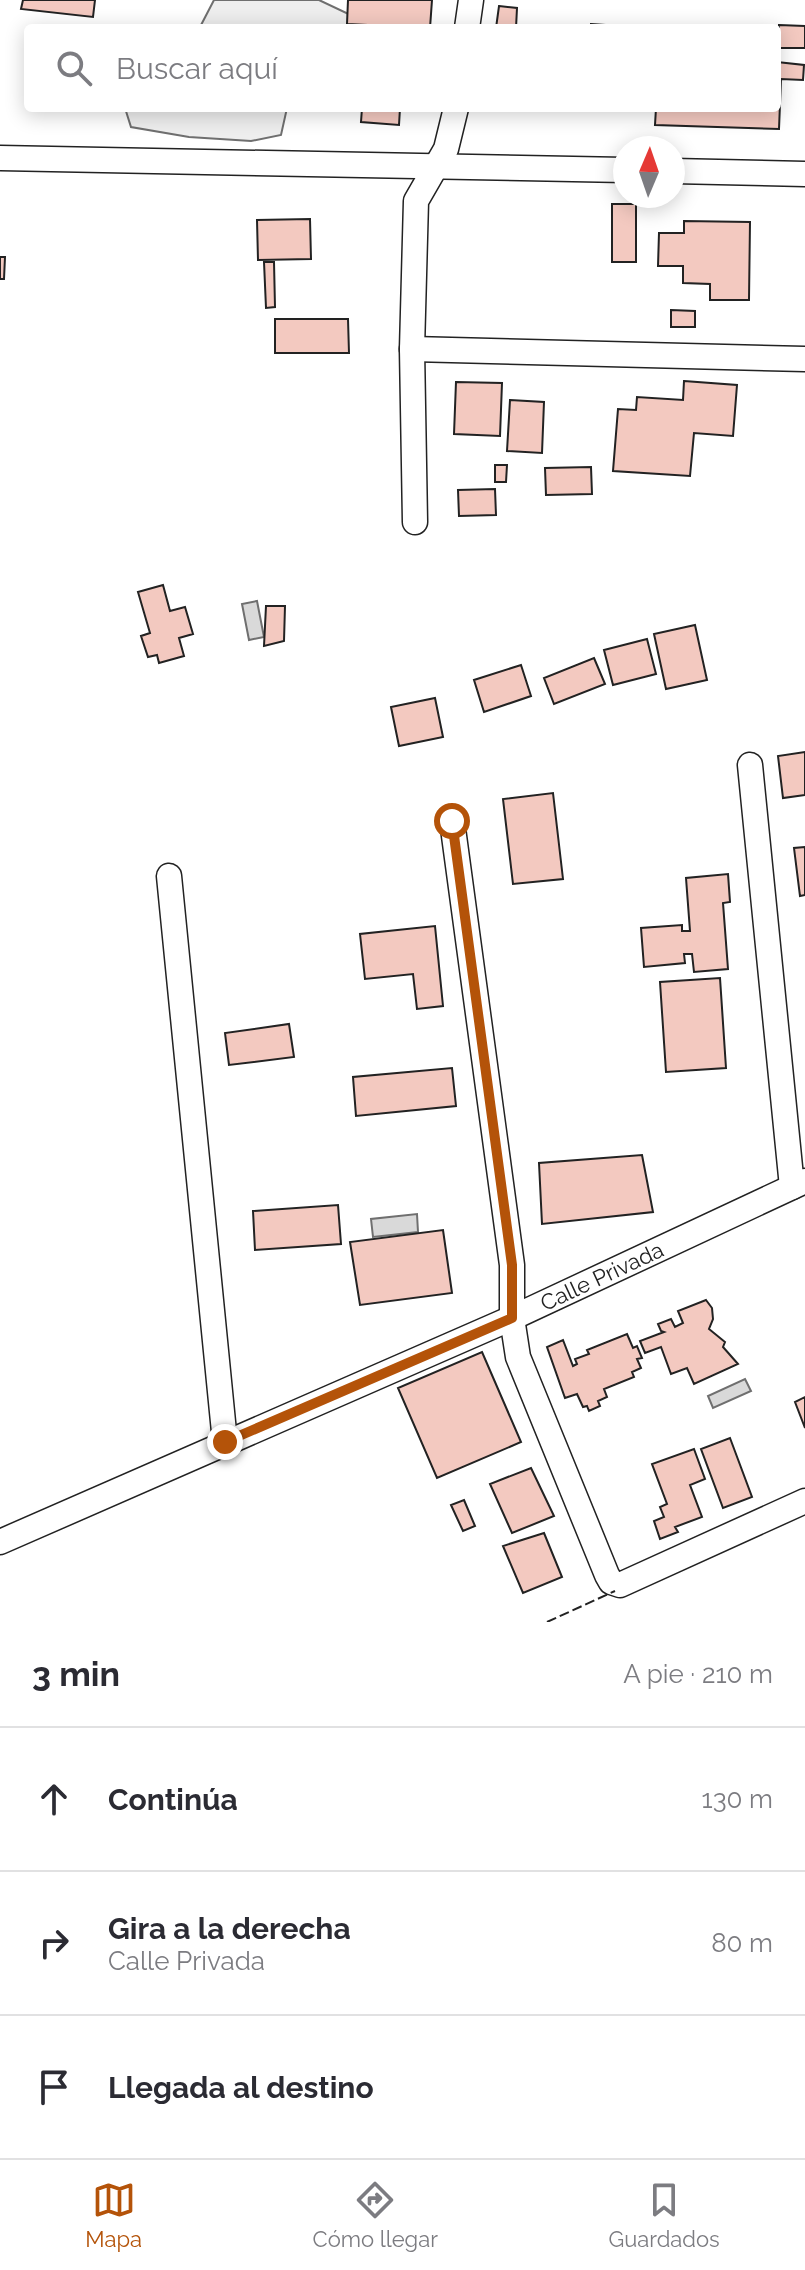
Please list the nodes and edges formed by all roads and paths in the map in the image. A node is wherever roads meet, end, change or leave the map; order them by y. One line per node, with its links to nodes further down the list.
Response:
1 (471, 0): 2 (street)
2 (468, 24)
3 (455, 112): 5 (street)
4 (0, 158): 5 (street)
5 (436, 165): 6 (street); 9 (street)
6 (613, 170)
7 (685, 171): 8 (street)
8 (805, 174)
9 (412, 349): 10 (street); 11 (street)
10 (805, 359)
11 (415, 522)
12 (750, 765): 15 (street)
13 (452, 821): 16 (street)
14 (169, 876): 17 (street)
15 (798, 1184): 16 (street, Calle Privada)
16 (512, 1318): 17 (street, Calle Privada); 18 (street)
17 (225, 1442): 19 (street, Calle Privada)
18 (805, 1501)
19 (0, 1542)

